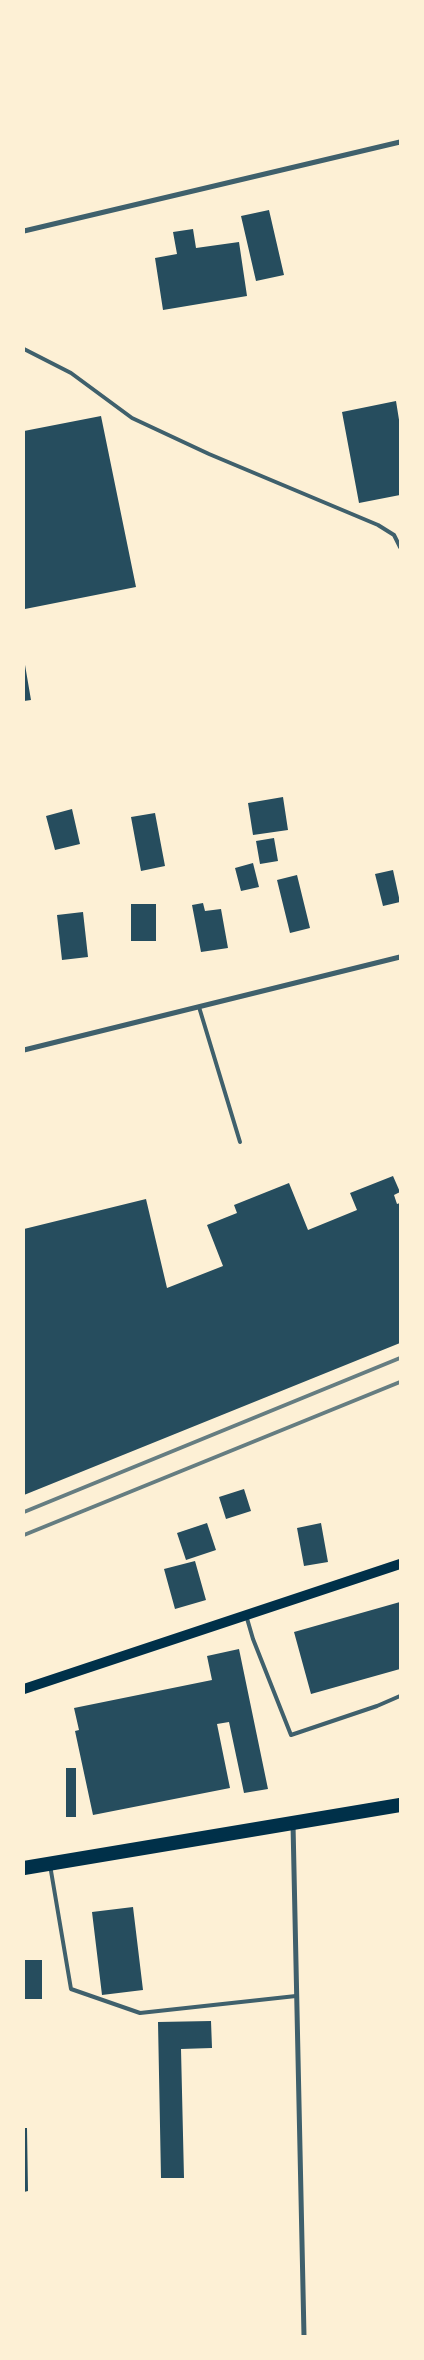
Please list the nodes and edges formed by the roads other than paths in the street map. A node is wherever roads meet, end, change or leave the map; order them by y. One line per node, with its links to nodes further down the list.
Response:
1 (400, 142): 2 (street)
2 (24, 231)
3 (24, 349): 4 (lane)
4 (400, 547)
5 (400, 957): 6 (street)
6 (199, 1007): 7 (street); 8 (lane)
7 (24, 1050)
8 (240, 1142)
9 (400, 1564): 10 (main road)
10 (246, 1616): 11 (main road); 12 (lane)
11 (24, 1689)
12 (400, 1696)
13 (400, 1805): 14 (highway)
14 (293, 1823): 15 (highway); 17 (street)
15 (50, 1863): 16 (highway); 17 (lane)
16 (24, 1868)
17 (296, 1996): 18 (street)
18 (304, 2336)

